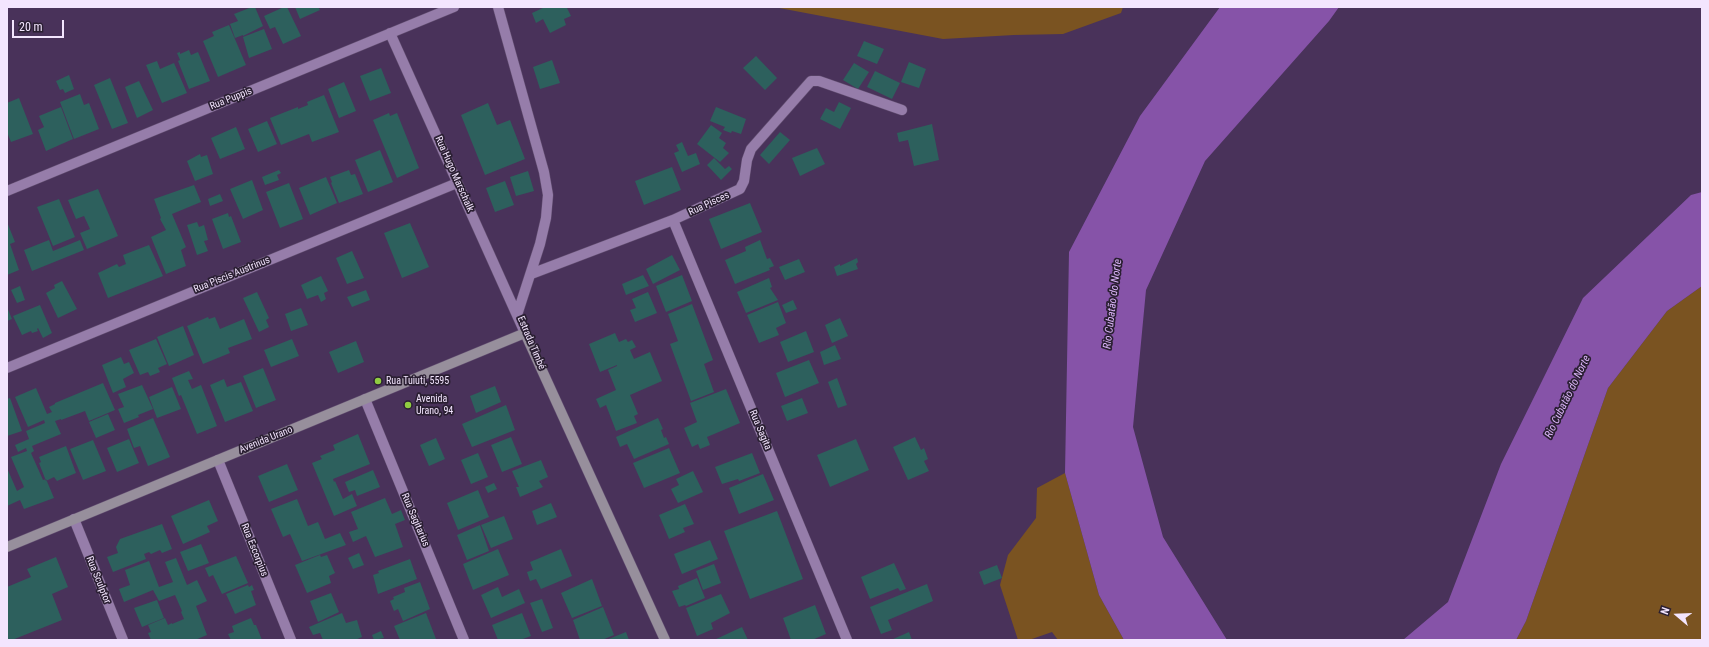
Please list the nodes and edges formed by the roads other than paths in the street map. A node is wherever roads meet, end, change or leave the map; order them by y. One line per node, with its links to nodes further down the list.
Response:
1 (454, 7): 3 (street, Rua Puppis)
2 (498, 7): 8 (street, Estrada Timbé)
3 (390, 33): 5 (street, Rua Hugo Marschalk); 6 (street, Rua Puppis)
4 (902, 110): 7 (street, Rua Pisces)
5 (458, 183): 9 (street, Rua Hugo Marschalk); 11 (street, Rua Piscis Austrinus)
6 (7, 191)
7 (673, 220): 8 (street, Rua Pisces); 20 (street, Rua Sagita)
8 (531, 274): 9 (street, Estrada Timbé)
9 (518, 315): 10 (street, Estrada Timbé)
10 (525, 333): 12 (street, Avenida Urano); 19 (street, Estrada Timbé)
11 (7, 368)
12 (365, 399): 13 (street, Avenida Urano); 18 (street, Rua Sagitarius)
13 (218, 460): 14 (street, Avenida Urano); 17 (street, Rua Escorpius)
14 (74, 519): 15 (street, Avenida Urano); 16 (street, Rua Sculptor)
15 (7, 547)
16 (122, 640)
17 (291, 640)
18 (464, 640)
19 (665, 640)
20 (847, 640)

